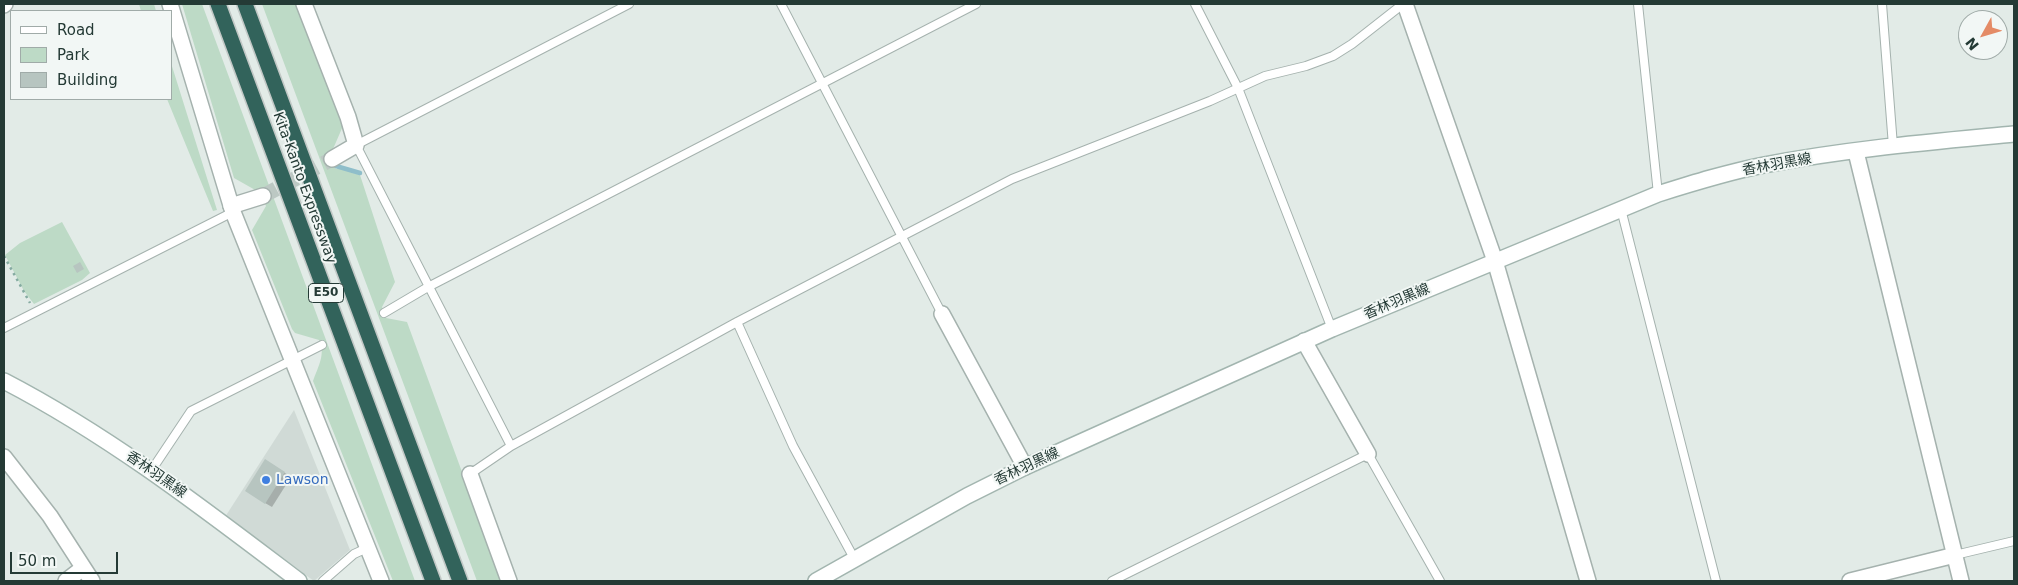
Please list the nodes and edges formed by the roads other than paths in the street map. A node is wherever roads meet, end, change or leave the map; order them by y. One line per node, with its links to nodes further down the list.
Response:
1 (218, 4): 51 (highway, Kita-Kanto Expressway / E50)
2 (245, 4): 52 (highway, Kita-Kanto Expressway / E50)
3 (304, 4): 15 (street)
4 (629, 4): 15 (lane)
5 (782, 4): 12 (lane)
6 (976, 4): 12 (lane)
7 (1195, 4): 13 (lane)
8 (1404, 4): 13 (lane); 24 (street)
9 (1638, 4): 19 (lane)
10 (1882, 4): 16 (lane)
11 (172, 11): 21 (street)
12 (823, 84): 23 (lane); 25 (lane)
13 (1238, 88): 23 (lane); 30 (lane)
14 (2014, 134): 16 (street, 香林羽黒線)
15 (356, 145): 18 (street); 25 (lane)
16 (1893, 146): 17 (street, 香林羽黒線)
17 (1856, 152): 19 (street, 香林羽黒線); 43 (street)
18 (332, 159)
19 (1658, 194): 22 (street, 香林羽黒線)
20 (263, 196): 21 (street)
21 (232, 209): 29 (lane); 33 (street)
22 (1621, 209): 24 (street, 香林羽黒線); 58 (lane)
23 (902, 236): 27 (lane); 28 (lane)
24 (1495, 261): 30 (street, 香林羽黒線); 57 (street)
25 (428, 287): 26 (lane); 35 (lane)
26 (384, 313)
27 (942, 314): 38 (street)
28 (737, 322): 35 (lane); 44 (lane)
29 (4, 328)
30 (1332, 329): 31 (street, 香林羽黒線)
31 (1304, 341): 36 (street); 38 (street, 香林羽黒線)
32 (322, 345): 33 (lane)
33 (291, 361): 39 (lane); 42 (street)
34 (4, 381): 39 (street, 香林羽黒線)
35 (512, 446): 40 (lane)
36 (1368, 454): 55 (lane); 56 (lane)
37 (4, 457): 45 (street)
38 (1025, 467): 44 (street, 香林羽黒線)
39 (152, 471): 48 (street, 香林羽黒線)
40 (470, 474): 53 (street)
41 (2014, 541): 43 (lane)
42 (367, 548): 49 (lane); 50 (street)
43 (1955, 555): 59 (street); 60 (street)
44 (855, 560): 54 (street, 香林羽黒線)
45 (83, 568): 46 (street); 47 (street)
46 (66, 581)
47 (92, 581)
48 (299, 581)
49 (323, 581)
50 (381, 581)
51 (433, 581)
52 (460, 581)
53 (509, 581)
54 (816, 581)
55 (1112, 581)
56 (1440, 581)
57 (1588, 581)
58 (1716, 581)
59 (1850, 581)
60 (1962, 581)

